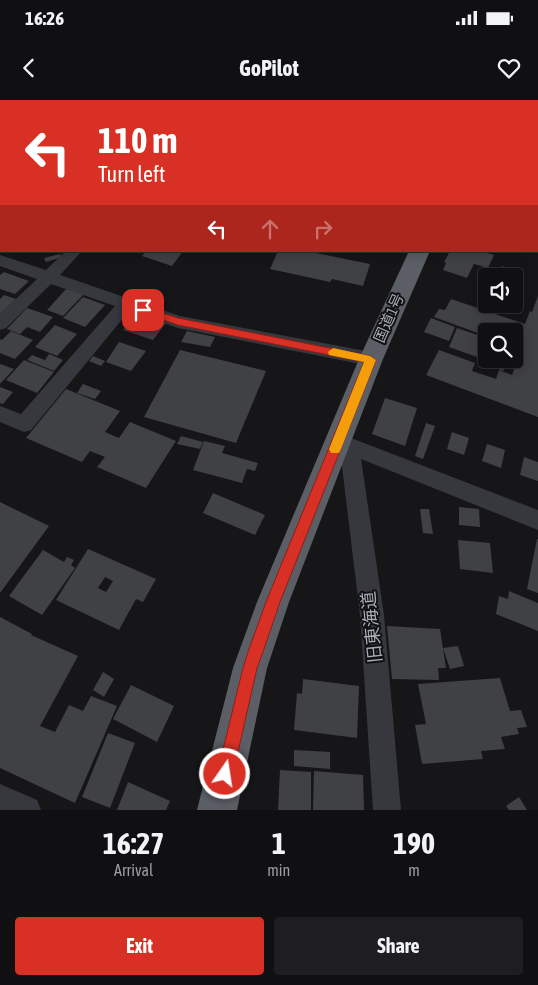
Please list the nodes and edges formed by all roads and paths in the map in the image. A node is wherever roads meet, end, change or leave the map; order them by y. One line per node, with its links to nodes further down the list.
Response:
1 (74, 252): 4 (street)
2 (420, 252): 7 (highway, 国道1号)
3 (0, 260): 4 (street)
4 (47, 277): 5 (street); 6 (street)
5 (126, 304): 7 (street); 8 (street)
6 (0, 324)
7 (370, 360): 9 (highway, 国道1号)
8 (0, 414)
9 (344, 443): 10 (street); 13 (highway, 国道1号); 14 (street, 旧東海道)
10 (538, 520)
11 (0, 798): 12 (street)
12 (27, 810)
13 (217, 810)
14 (387, 810)

